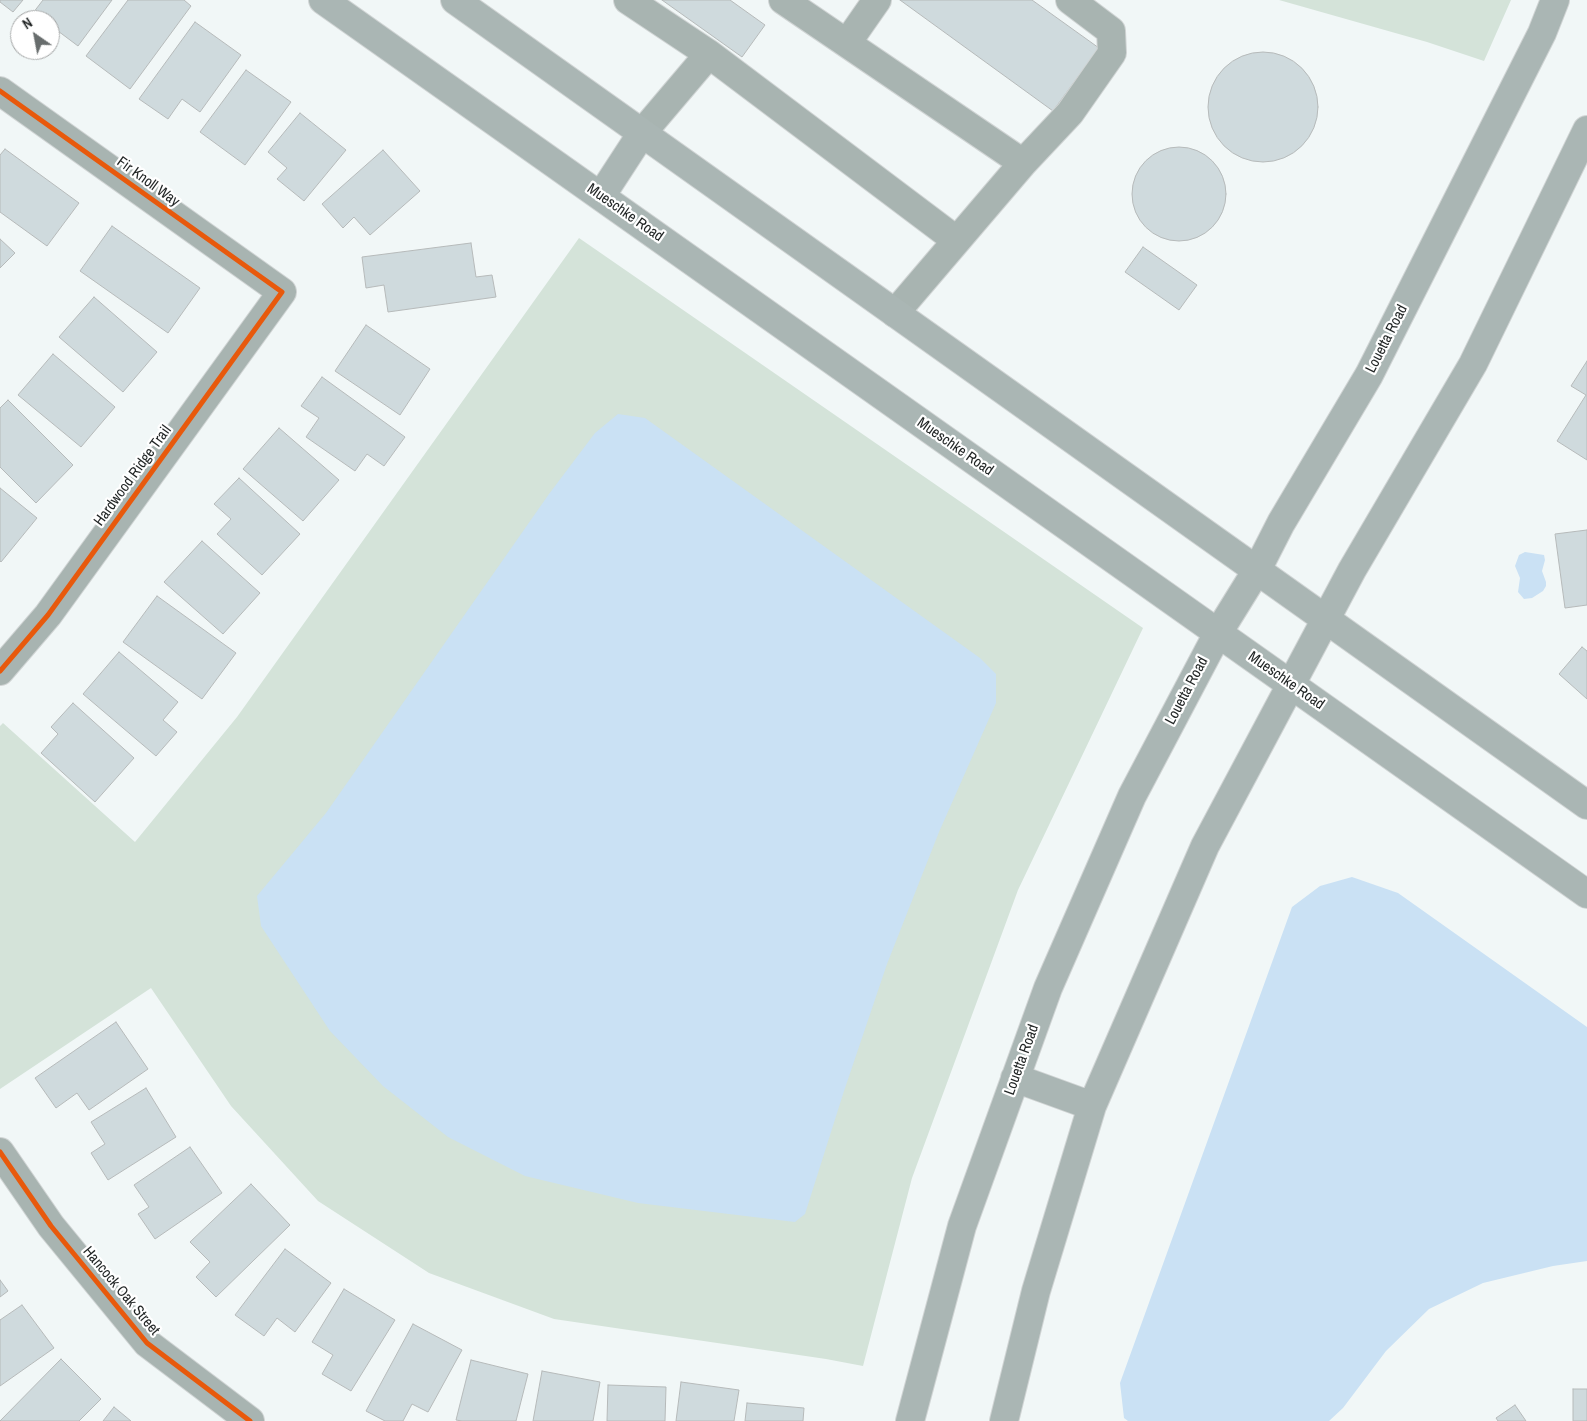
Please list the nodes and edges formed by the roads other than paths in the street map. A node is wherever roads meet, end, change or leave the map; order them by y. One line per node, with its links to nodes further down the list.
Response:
1 (324, 0): 14 (main road, Mueschke Road)
2 (628, 0): 9 (street)
3 (784, 0): 8 (street)
4 (877, 0): 8 (street)
5 (1070, 0): 13 (street)
6 (1555, 0): 18 (main road, Louetta Road)
7 (458, 1): 12 (main road)
8 (847, 43): 13 (street)
9 (709, 54): 12 (street); 15 (street)
10 (0, 91): 16 (street, Fir Knoll Way)
11 (1587, 130): 19 (main road)
12 (642, 133): 14 (main road); 17 (main road)
13 (1023, 163): 15 (street)
14 (601, 196): 20 (main road, Mueschke Road)
15 (956, 240): 17 (street)
16 (282, 292): 21 (street, Hardwood Ridge Trail)
17 (895, 313): 18 (main road)
18 (1257, 570): 19 (main road); 20 (main road, Louetta Road)
19 (1326, 620): 22 (main road); 23 (main road)
20 (1218, 633): 22 (main road, Mueschke Road); 25 (main road, Louetta Road)
21 (0, 671)
22 (1291, 684): 24 (main road, Mueschke Road); 26 (main road)
23 (1587, 805)
24 (1587, 894)
25 (1015, 1078): 26 (main road); 29 (main road, Louetta Road)
26 (1092, 1106): 30 (main road)
27 (0, 1152): 28 (street, Hancock Oak Street)
28 (250, 1421)
29 (910, 1421)
30 (1004, 1421)

